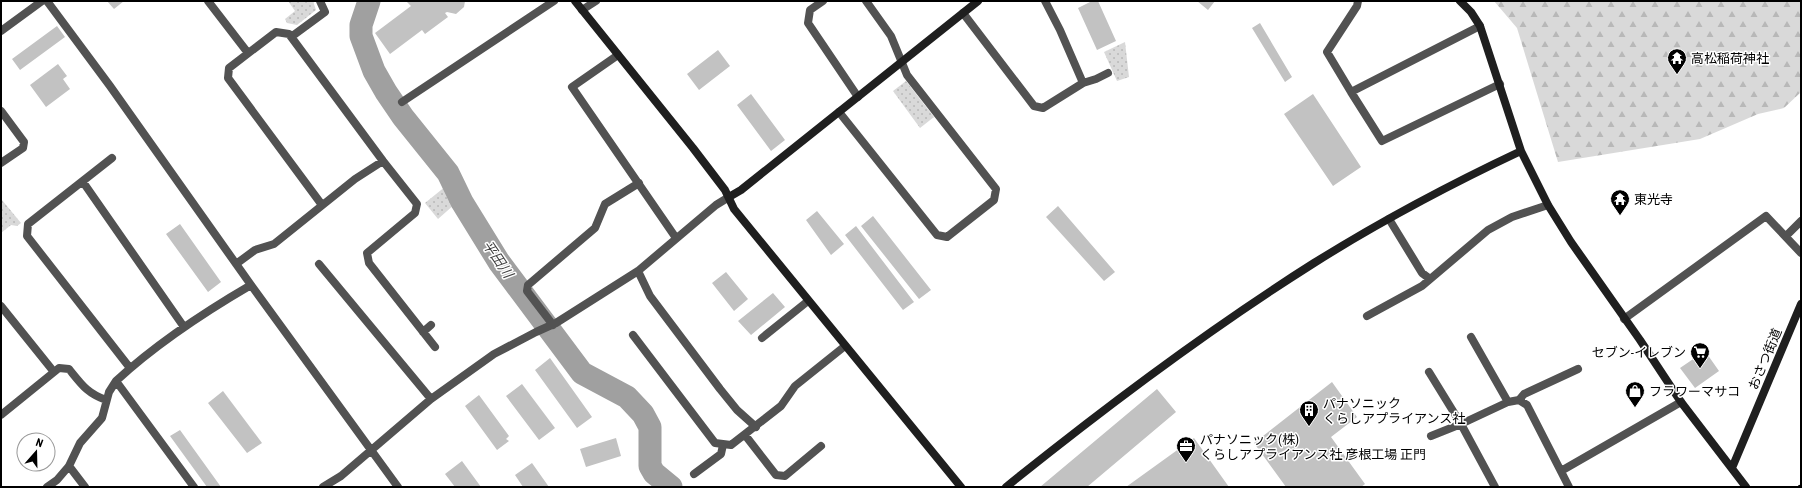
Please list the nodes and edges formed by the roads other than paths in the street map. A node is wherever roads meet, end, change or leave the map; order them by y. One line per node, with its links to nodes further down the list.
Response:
1 (42, 1): 17 (street)
2 (47, 1): 44 (street)
3 (208, 1): 19 (street)
4 (320, 1): 18 (street)
5 (554, 1): 27 (street)
6 (575, 1): 14 (street)
7 (596, 1): 14 (street)
8 (823, 1): 26 (street)
9 (866, 1): 21 (street)
10 (978, 1): 15 (street)
11 (1045, 1): 23 (street)
12 (1358, 1): 25 (street)
13 (1460, 1): 16 (street)
14 (582, 10): 20 (street)
15 (963, 14): 21 (street); 23 (street)
16 (1480, 26): 24 (street); 25 (street)
17 (1, 31)
18 (291, 37): 19 (street); 32 (street)
19 (248, 53): 37 (street)
20 (618, 55): 35 (street); 36 (street)
21 (902, 62): 26 (street); 29 (street)
22 (1108, 73): 23 (street)
23 (1083, 83)
24 (1500, 84): 25 (street); 30 (street)
25 (1351, 92)
26 (858, 97): 29 (street)
27 (402, 102)
28 (1, 111): 33 (street)
29 (839, 112): 36 (street)
30 (1521, 151): 38 (street); 39 (street)
31 (112, 158): 34 (street)
32 (383, 161): 37 (street); 57 (street)
33 (1, 163)
34 (83, 182): 56 (street); 63 (street)
35 (638, 184): 42 (street); 55 (street)
36 (729, 197): 42 (street); 49 (street)
37 (322, 205): 44 (street)
38 (1548, 205): 47 (street); 53 (street)
39 (1389, 219): 47 (street); 91 (street)
40 (1801, 221): 41 (street)
41 (1786, 236): 43 (street); 53 (street)
42 (676, 238): 46 (street)
43 (1801, 253)
44 (236, 264): 48 (street)
45 (319, 264): 68 (street)
46 (638, 271): 55 (street); 75 (street)
47 (1430, 279): 52 (street)
48 (251, 286): 56 (street); 80 (street)
49 (808, 301): 60 (street); 61 (street)
50 (1801, 304): 82 (street, おさつ街道)
51 (1, 306): 65 (street)
52 (1367, 316)
53 (1624, 319): 72 (street)
54 (431, 325): 57 (street)
55 (549, 326): 68 (street)
56 (184, 327): 63 (street)
57 (423, 332): 62 (street)
58 (633, 334): 78 (street)
59 (1471, 337): 71 (street)
60 (762, 338)
61 (845, 346): 75 (street); 90 (street)
62 (435, 347)
63 (130, 368): 67 (street)
64 (1578, 369): 70 (street)
65 (54, 372): 69 (street); 73 (street)
66 (1429, 372): 74 (street)
67 (116, 381): 69 (street); 87 (street)
68 (431, 399): 80 (street)
69 (106, 400): 81 (street)
70 (1519, 400): 71 (street); 83 (street)
71 (1508, 402): 74 (street)
72 (1681, 402): 82 (street); 83 (street)
73 (1, 415)
74 (1461, 424): 77 (street); 92 (street)
75 (756, 427): 76 (street)
76 (745, 435): 78 (street); 79 (street)
77 (1431, 436)
78 (723, 445): 84 (street)
79 (821, 446)
80 (371, 450): 88 (street); 89 (street)
81 (69, 466): 85 (street); 86 (street)
82 (1732, 468): 94 (street)
83 (1561, 471): 93 (street)
84 (694, 474)
85 (47, 487)
86 (85, 487)
87 (194, 487)
88 (323, 487)
89 (398, 487)
90 (961, 487)
91 (1006, 487)
92 (1495, 487)
93 (1569, 487)
94 (1746, 487)

